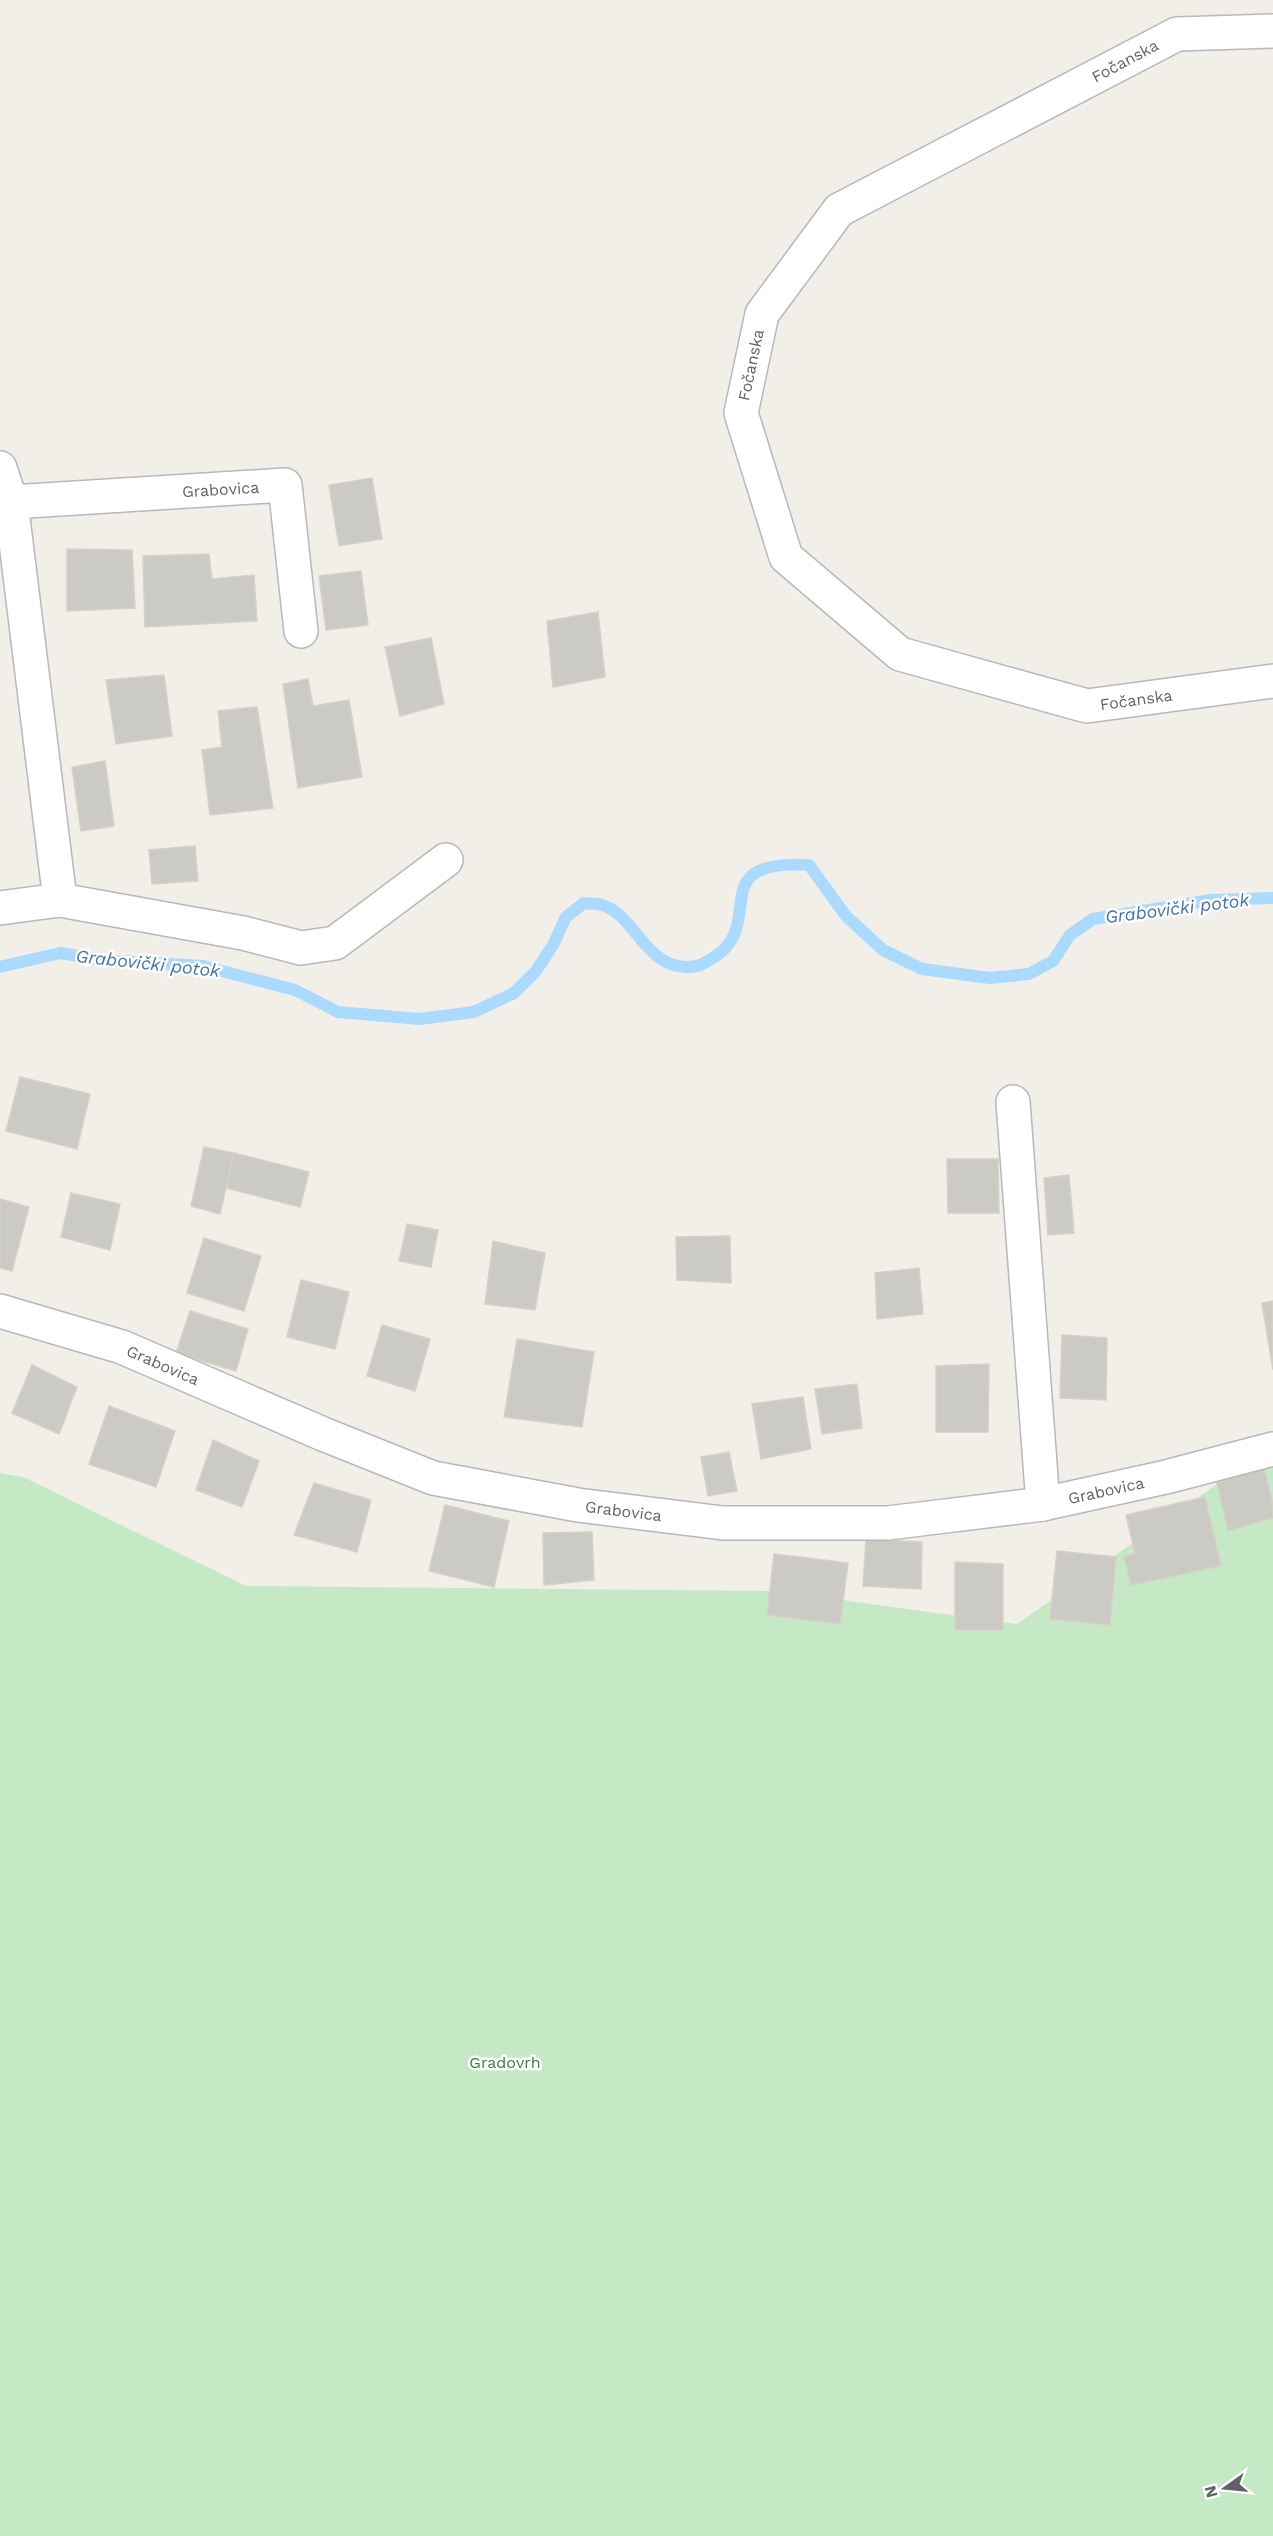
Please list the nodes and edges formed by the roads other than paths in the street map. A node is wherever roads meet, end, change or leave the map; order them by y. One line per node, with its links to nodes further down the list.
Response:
1 (1273, 31): 5 (street, Fočanska)
2 (0, 468): 3 (street)
3 (11, 502): 4 (street, Grabovica); 7 (street)
4 (301, 630)
5 (1273, 681)
6 (446, 860): 7 (street)
7 (60, 900): 8 (street)
8 (0, 908)
9 (1013, 1102): 12 (street)
10 (0, 1311): 12 (street, Grabovica)
11 (1273, 1449): 12 (street, Grabovica)
12 (1043, 1504)

